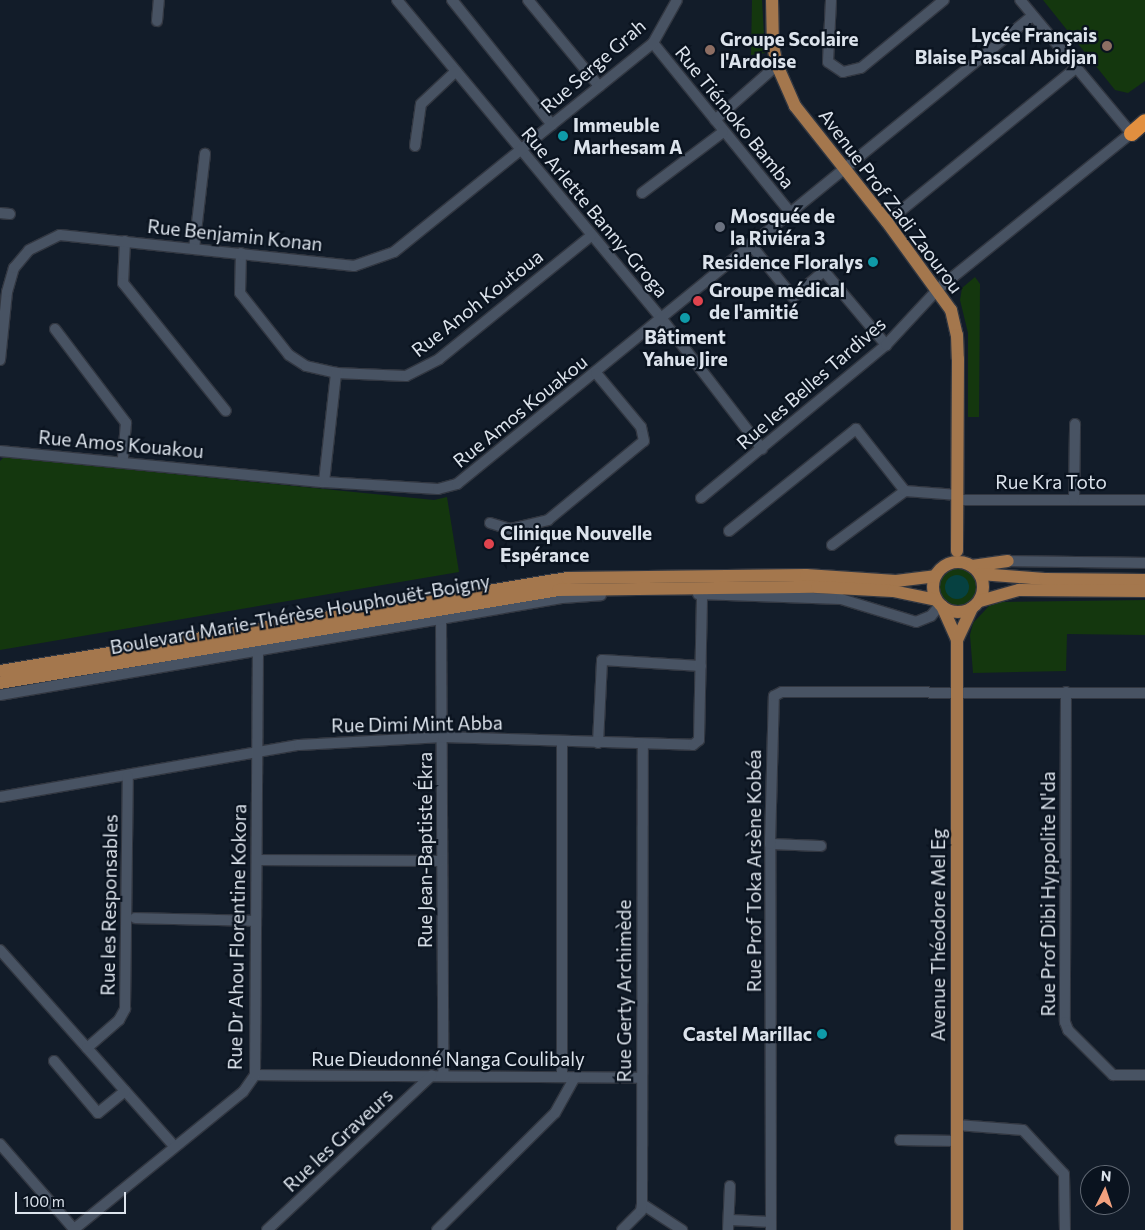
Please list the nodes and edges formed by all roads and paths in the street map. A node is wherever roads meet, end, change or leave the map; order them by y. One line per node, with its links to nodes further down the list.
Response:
1 (160, 0): 11 (street)
2 (397, 0): 15 (street, Rue Arlette Banny-Groga)
3 (452, 0): 19 (street)
4 (528, 0): 16 (street)
5 (677, 0): 12 (street, Rue Serge Grah)
6 (772, 0): 13 (main road, Avenue Prof Zadi Zaourou)
7 (831, 0): 8 (street)
8 (944, 0)
9 (1020, 0): 10 (street)
10 (1032, 16): 14 (street); 25 (street, Rue Amos Kouakou)
11 (158, 21)
12 (653, 43): 16 (street, Rue Serge Grah); 17 (street, Rue Tiémoko Bamba)
13 (777, 65): 17 (street); 25 (main road, Avenue Prof Zadi Zaourou)
14 (1076, 68): 21 (street); 28 (street)
15 (456, 71): 22 (street); 23 (street, Rue Arlette Banny-Groga)
16 (598, 86): 19 (street, Rue Serge Grah)
17 (714, 120): 20 (street, Rue Tiémoko Bamba)
18 (1145, 121): 21 (highway)
19 (552, 125): 23 (street, Rue Serge Grah)
20 (723, 132): 26 (street); 27 (street, Rue Tiémoko Bamba)
21 (1131, 133): 34 (street, Rue les Belles Tardives)
22 (415, 146)
23 (521, 151): 29 (street, Rue Arlette Banny-Groga); 33 (street, Rue Benjamin Konan)
24 (205, 154): 32 (street)
25 (843, 167): 27 (street, Rue Amos Kouakou); 28 (main road, Avenue Prof Zadi Zaourou)
26 (642, 193)
27 (790, 212): 31 (street, Rue Amos Kouakou)
28 (887, 222): 34 (main road, Avenue Prof Zadi Zaourou)
29 (591, 236): 35 (street, Rue Arlette Banny-Groga); 39 (street, Rue Anoh Koutoua)
30 (125, 241): 32 (street, Rue Benjamin Konan); 38 (street, Rue Benjamin Konan); 41 (street)
31 (750, 244): 35 (street, Rue Amos Kouakou); 37 (street)
32 (194, 249): 33 (street, Rue Benjamin Konan)
33 (241, 253): 39 (street, Rue Anoh Koutoua)
34 (938, 289): 37 (street, Rue les Belles Tardives); 48 (main road, Avenue Prof Zadi Zaourou)
35 (662, 319): 40 (street, Rue Amos Kouakou); 43 (street, Rue Arlette Banny-Groga)
36 (55, 329): 45 (street)
37 (886, 345): 43 (street, Rue les Belles Tardives)
38 (0, 360)
39 (336, 373): 46 (street)
40 (596, 373): 46 (street, Rue Amos Kouakou); 52 (street)
41 (226, 411)
42 (1075, 424): 50 (street)
43 (762, 449): 49 (street, Rue les Belles Tardives)
44 (0, 451): 45 (street, Rue Amos Kouakou)
45 (123, 461): 46 (street, Rue Amos Kouakou)
46 (324, 482)
47 (905, 491): 48 (street, Rue Kra Toto); 53 (street); 54 (street)
48 (958, 497): 50 (street, Rue Kra Toto); 55 (main road, Avenue Prof Zadi Zaourou)
49 (700, 498)
50 (1074, 500): 51 (street, Rue Kra Toto)
51 (1145, 500)
52 (490, 523)
53 (729, 531)
54 (832, 545)
55 (957, 551): 58 (main road); 59 (main road)
56 (1008, 561): 57 (street); 59 (main road); 60 (main road)
57 (1145, 563)
58 (948, 564): 59 (main road); 61 (main road)
59 (974, 568): 60 (main road); 66 (main road)
60 (998, 575): 62 (main road)
61 (935, 576): 65 (main road); 71 (main road, Boulevard Marie-Thérèse Houphouët-Boigny)
62 (1145, 580)
63 (1145, 591): 66 (main road)
64 (702, 599): 65 (street); 67 (street); 70 (street, Rue Dimi Mint Abba)
65 (939, 604): 66 (main road); 68 (main road); 72 (main road, Boulevard Marie-Thérèse Houphouët-Boigny)
66 (976, 604): 68 (main road)
67 (441, 621): 69 (street); 77 (street, Rue Jean-Baptiste Ékra)
68 (957, 640): 73 (main road, Avenue Théodore Mel Eg)
69 (258, 650): 76 (street); 81 (street, Rue Dr Ahou Florentine Kokora)
70 (701, 666): 79 (street); 80 (street, Rue Dimi Mint Abba)
71 (0, 671)
72 (0, 683)
73 (957, 692): 74 (street); 84 (street, Rue Prof Toka Arsène Kobéa); 100 (main road, Avenue Théodore Mel Eg)
74 (1066, 692): 75 (street); 95 (street, Rue Prof Dibi Hyppolite N'da)
75 (1145, 693)
76 (0, 695)
77 (443, 737): 78 (street, Rue Dimi Mint Abba); 81 (street, Rue Dimi Mint Abba); 87 (street, Rue Jean-Baptiste Ékra)
78 (562, 742): 79 (street, Rue Dimi Mint Abba); 96 (street)
79 (598, 743): 80 (street, Rue Dimi Mint Abba)
80 (643, 746): 98 (street, Rue Gerty Archimède)
81 (258, 752): 82 (street, Rue Dimi Mint Abba); 86 (street, Rue Dr Ahou Florentine Kokora)
82 (128, 776): 83 (street, Rue Dimi Mint Abba); 91 (street, Rue les Responsables)
83 (0, 797)
84 (770, 844): 85 (street); 108 (street, Rue Prof Toka Arsène Kobéa)
85 (821, 846)
86 (257, 860): 87 (street); 89 (street, Rue Dr Ahou Florentine Kokora)
87 (442, 862): 94 (street, Rue Jean-Baptiste Ékra)
88 (135, 918): 89 (street)
89 (256, 921): 93 (street, Rue Dr Ahou Florentine Kokora)
90 (0, 950): 91 (street)
91 (87, 1048): 99 (street)
92 (54, 1061): 99 (street)
93 (255, 1075): 94 (street, Rue Dieudonné Nanga Coulibaly); 104 (street, Rue Dr Ahou Florentine Kokora)
94 (437, 1075): 96 (street, Rue Dieudonné Nanga Coulibaly); 110 (street, Rue les Graveurs)
95 (1145, 1076)
96 (562, 1077): 97 (street, Rue Dieudonné Nanga Coulibaly)
97 (575, 1077): 98 (street, Rue Dieudonné Nanga Coulibaly); 111 (street)
98 (641, 1078): 106 (street, Rue Gerty Archimède)
99 (125, 1091): 104 (street)
100 (956, 1125): 102 (main road, Avenue Théodore Mel Eg); 115 (street)
101 (900, 1140): 102 (street)
102 (957, 1141): 114 (main road, Avenue Théodore Mel Eg)
103 (0, 1144): 109 (street)
104 (173, 1146): 109 (street, Rue Dr Ahou Florentine Kokora)
105 (730, 1186): 107 (street)
106 (642, 1204): 112 (street); 113 (street)
107 (730, 1225): 108 (street)
108 (771, 1226)
109 (73, 1230)
110 (267, 1230)
111 (437, 1230)
112 (622, 1230)
113 (682, 1230)
114 (957, 1230)
115 (1065, 1230)

